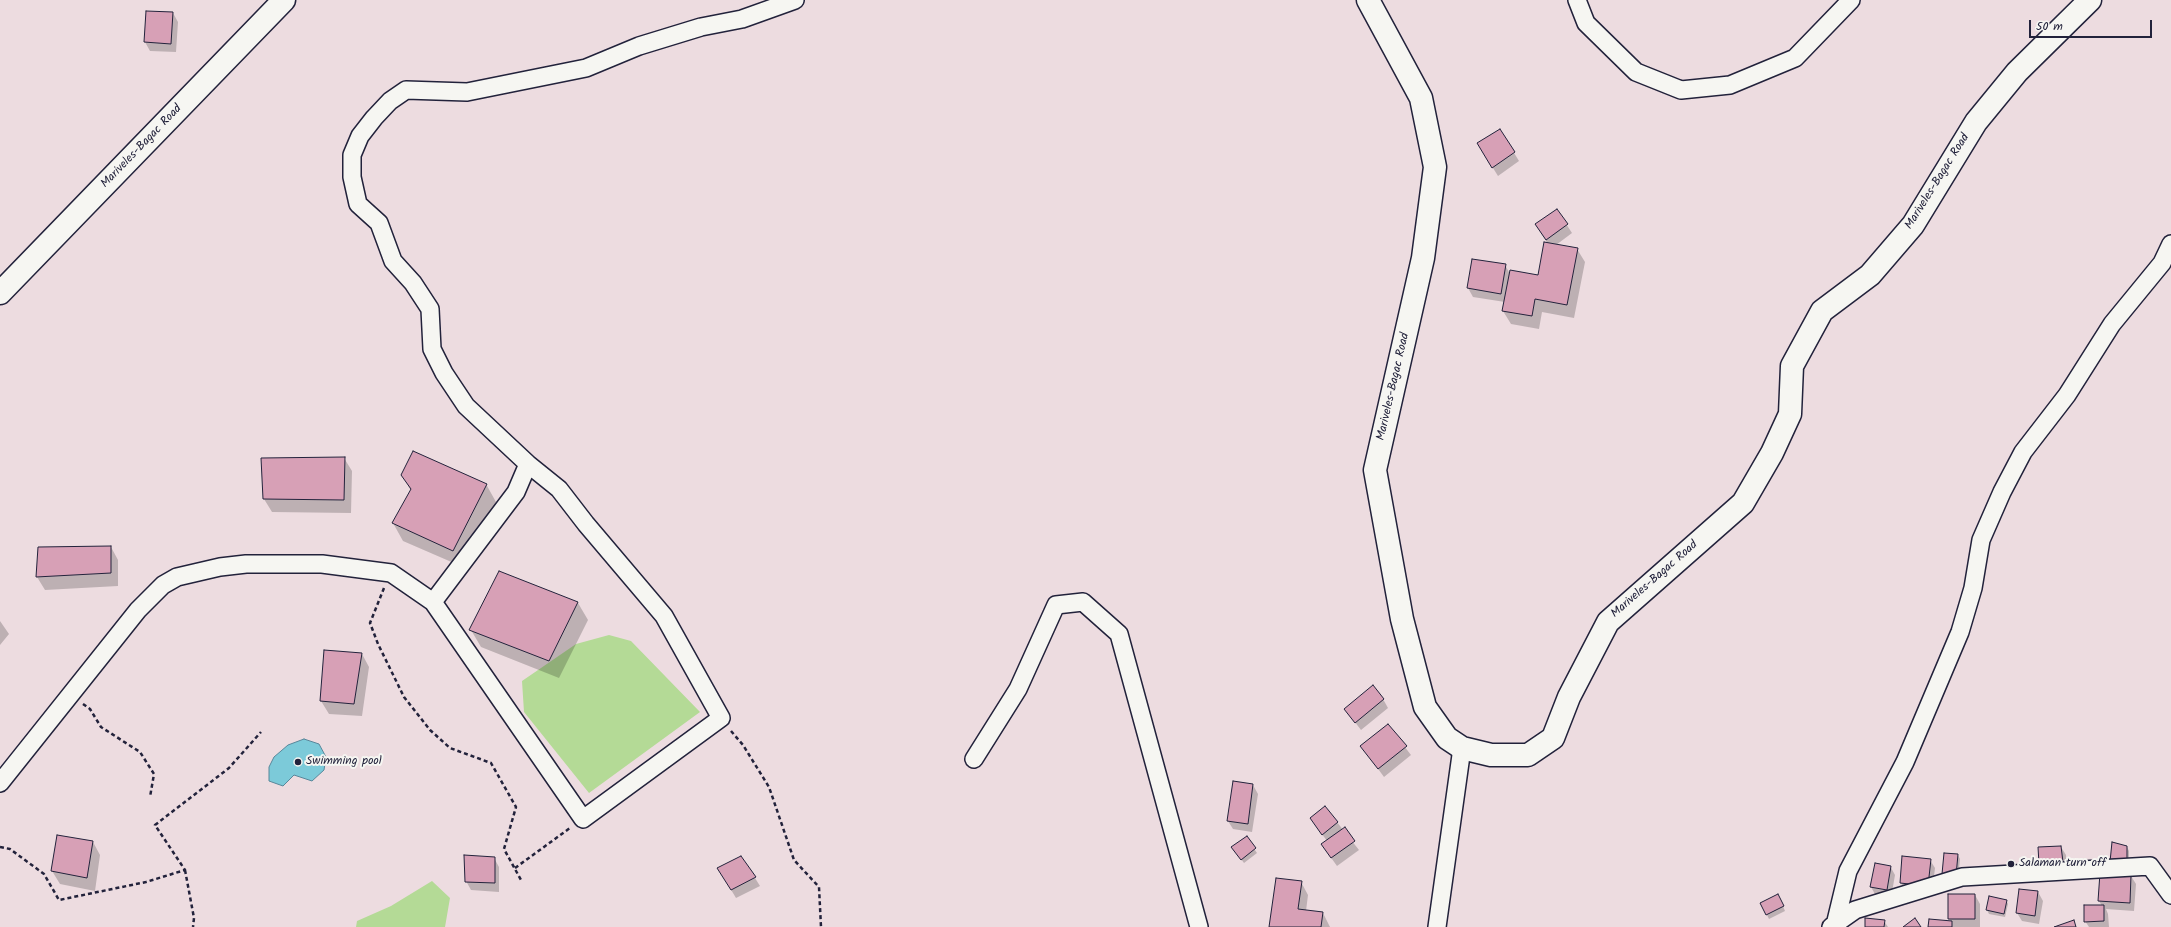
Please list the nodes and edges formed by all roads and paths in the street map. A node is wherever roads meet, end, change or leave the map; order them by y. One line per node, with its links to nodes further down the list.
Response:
1 (284, 0): 8 (main road, Mariveles-Bagac Road)
2 (795, 0): 9 (street)
3 (1368, 0): 15 (main road, Mariveles-Bagac Road)
4 (1577, 0): 5 (street)
5 (1851, 0)
6 (2090, 0): 15 (main road, Mariveles-Bagac Road)
7 (2171, 244): 25 (street)
8 (0, 293)
9 (528, 464): 11 (street); 13 (street)
10 (391, 573): 11 (street); 12 (street); 21 (path)
11 (434, 602): 19 (street)
12 (71, 694): 17 (street); 18 (path)
13 (721, 718): 19 (street); 27 (path)
14 (261, 732): 22 (path)
15 (1462, 748): 29 (street)
16 (974, 758): 28 (street)
17 (0, 783)
18 (150, 797)
19 (583, 818): 21 (path)
20 (0, 847): 22 (path)
21 (515, 868): 23 (path)
22 (185, 870): 26 (path)
23 (522, 880)
24 (2171, 895): 25 (street)
25 (1833, 926)
26 (193, 927)
27 (821, 927)
28 (1199, 927)
29 (1437, 927)

